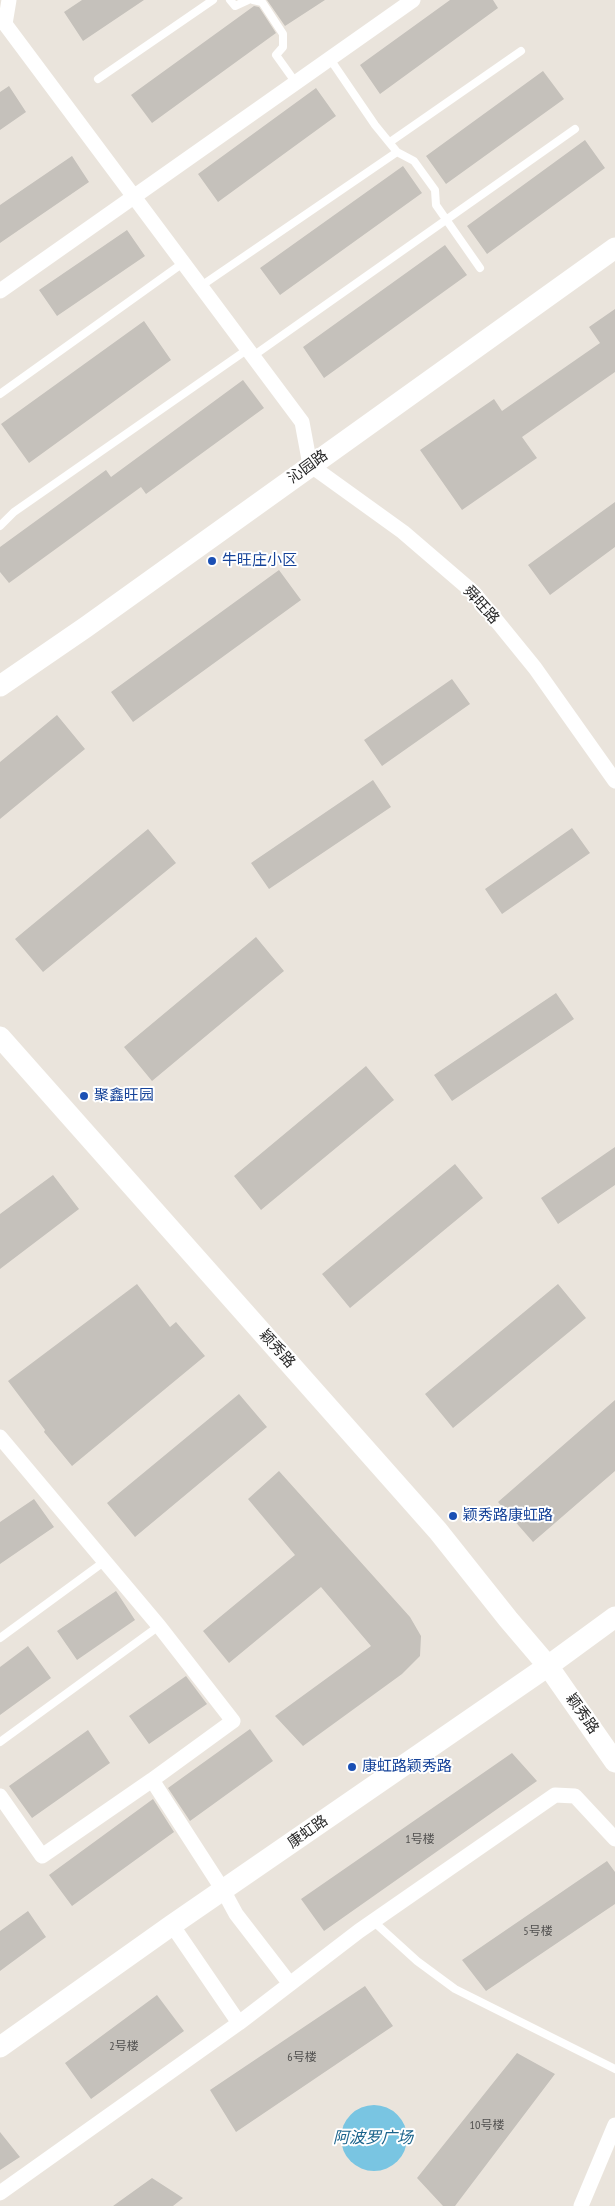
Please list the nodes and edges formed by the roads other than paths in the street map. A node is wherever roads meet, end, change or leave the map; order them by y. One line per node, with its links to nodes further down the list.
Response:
1 (9, 0): 14 (street)
2 (213, 0): 9 (lane)
3 (230, 0): 4 (lane)
4 (248, 0)
5 (253, 0): 10 (lane)
6 (413, 0): 8 (street)
7 (521, 51): 12 (lane)
8 (330, 59): 10 (street); 12 (lane)
9 (98, 79)
10 (296, 83): 14 (street)
11 (575, 128): 15 (lane)
12 (390, 142): 13 (lane)
13 (397, 152): 15 (lane); 19 (lane)
14 (134, 197): 17 (street); 20 (street)
15 (446, 220): 18 (lane); 21 (lane)
16 (615, 248): 23 (main road, 沁园路)
17 (183, 262): 19 (street); 22 (lane)
18 (480, 268)
19 (201, 286): 21 (street)
20 (0, 291)
21 (250, 353): 23 (street); 24 (lane)
22 (0, 394)
23 (310, 465): 25 (main road, 沁园路); 26 (street, 舜旺路)
24 (0, 526)
25 (0, 686)
26 (615, 781)
27 (0, 1037): 33 (main road, 颖秀路)
28 (0, 1437): 29 (street)
29 (105, 1561): 31 (street); 32 (lane)
30 (615, 1617): 33 (main road, 康虹路)
31 (159, 1626): 35 (lane); 37 (street)
32 (0, 1638)
33 (548, 1666): 34 (main road, 颖秀路); 36 (main road, 颖秀路); 40 (main road, 康虹路)
34 (615, 1738)
35 (0, 1742)
36 (615, 1762)
37 (152, 1780): 38 (street); 40 (street)
38 (0, 1796)
39 (615, 1839): 41 (street)
40 (223, 1890): 42 (main road, 康虹路); 43 (street)
41 (373, 1921): 43 (street); 46 (lane)
42 (172, 1925): 44 (street); 45 (main road, 康虹路)
43 (290, 1984): 44 (street)
44 (239, 2023): 48 (street)
45 (0, 2046)
46 (615, 2069)
47 (615, 2125): 49 (street)
48 (0, 2193)
49 (581, 2206)

